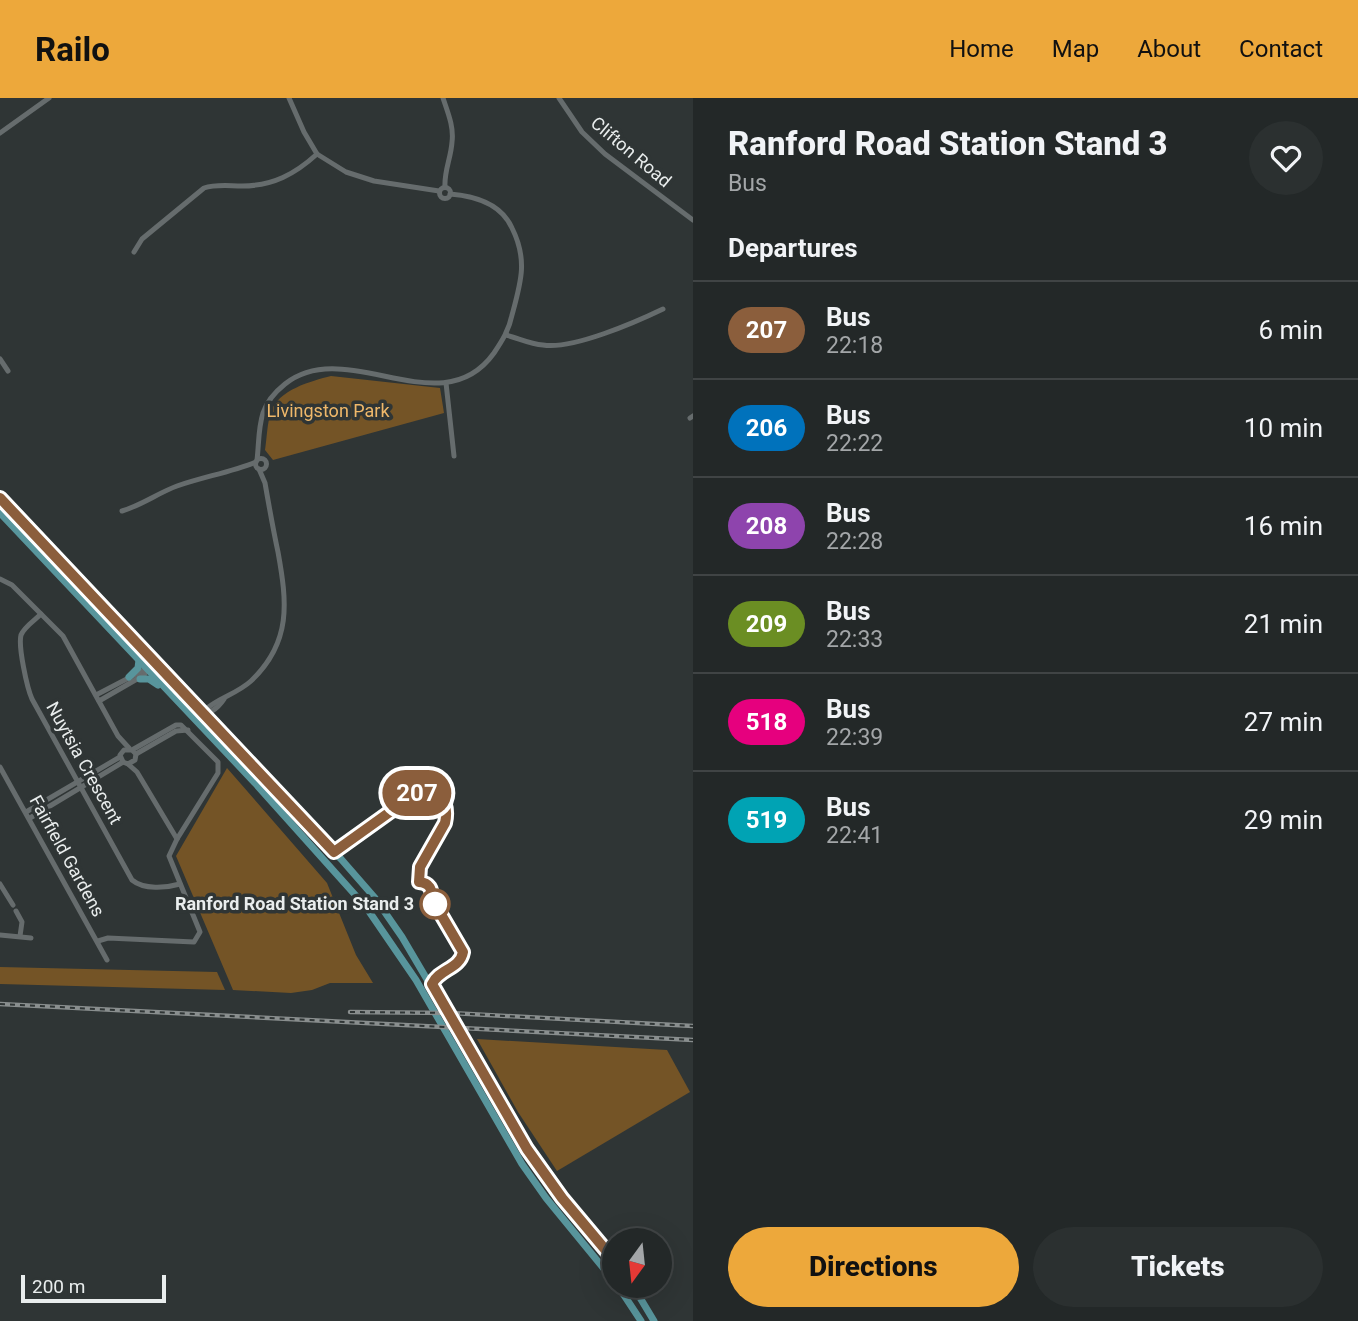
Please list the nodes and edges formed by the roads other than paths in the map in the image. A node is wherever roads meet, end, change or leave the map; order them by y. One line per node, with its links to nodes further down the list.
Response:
1 (49, 98): 5 (street)
2 (289, 98): 6 (street)
3 (443, 98): 7 (street)
4 (559, 98): 9 (street, Clifton Road)
5 (0, 132)
6 (317, 153): 7 (street); 10 (street)
7 (442, 189): 8 (street); 8 (street)
8 (450, 194): 12 (street)
9 (693, 220)
10 (134, 252)
11 (663, 309): 12 (street)
12 (506, 335): 15 (street)
13 (0, 359): 14 (street)
14 (8, 371)
15 (446, 383): 16 (street); 17 (street)
16 (258, 447): 18 (street); 18 (street)
17 (454, 456)
18 (259, 465): 20 (street); 33 (street)
19 (0, 498): 24 (main road)
20 (122, 511)
21 (0, 513): 25 (main road)
22 (0, 579): 23 (street)
23 (41, 614): 31 (street); 37 (street, Nuytsia Crescent)
24 (142, 648): 26 (street); 27 (main road)
25 (139, 660): 26 (main road); 28 (main road)
26 (148, 669): 27 (street); 28 (street); 29 (street); 30 (main road)
27 (164, 671): 33 (main road)
28 (129, 677): 31 (street)
29 (140, 678): 30 (main road); 31 (street)
30 (172, 696): 32 (main road)
31 (97, 698): 35 (street)
32 (187, 712): 33 (street); 34 (main road)
33 (206, 714): 34 (street); 49 (main road)
34 (211, 738): 50 (main road)
35 (128, 756): 37 (street); 39 (street); 40 (street)
36 (0, 767): 38 (street, Fairfield Gardens)
37 (79, 784): 38 (street); 43 (street, Nuytsia Crescent)
38 (28, 815): 47 (street, Fairfield Gardens)
39 (170, 828): 40 (street); 41 (street)
40 (181, 832): 41 (street)
41 (177, 839): 43 (street)
42 (0, 884): 45 (street)
43 (180, 884): 47 (street)
44 (0, 934): 45 (street)
45 (20, 936): 46 (street)
46 (31, 938)
47 (98, 942): 48 (street, Fairfield Gardens)
48 (107, 960)
49 (602, 1246)
50 (602, 1266)
51 (626, 1298): 54 (main road)
52 (640, 1298): 53 (main road)
53 (653, 1319): 55 (main road)
54 (641, 1321)
55 (660, 1321)

